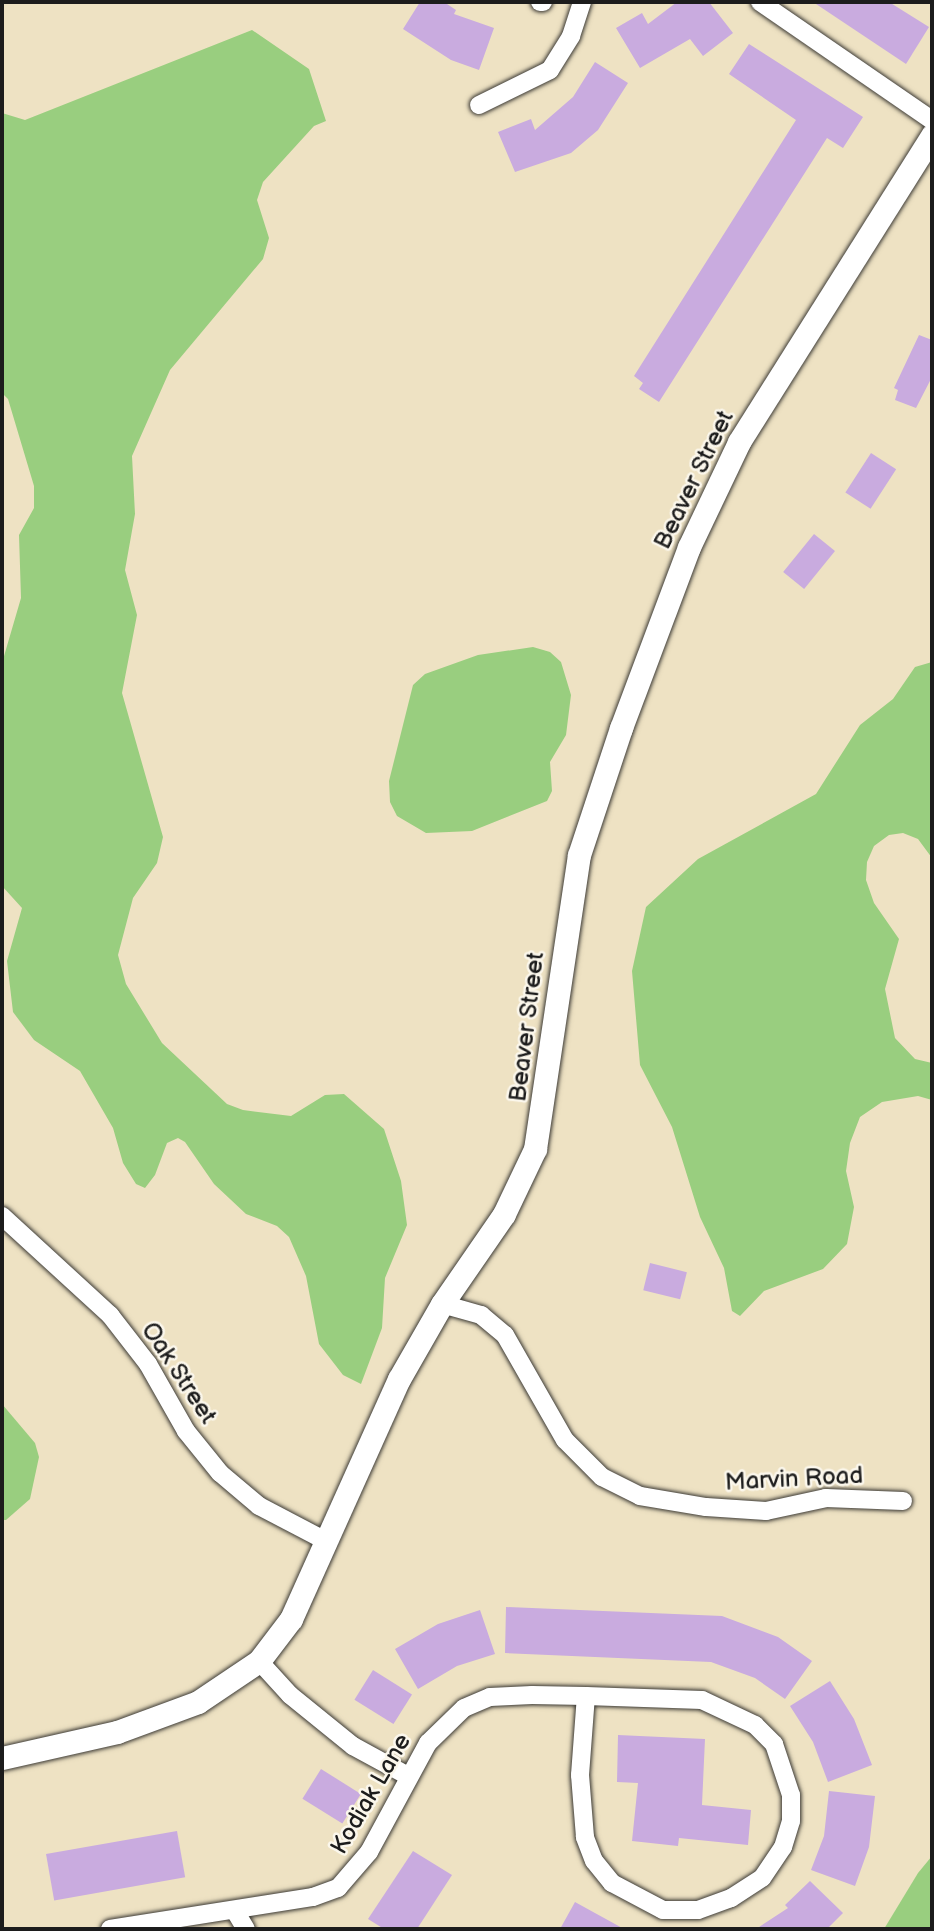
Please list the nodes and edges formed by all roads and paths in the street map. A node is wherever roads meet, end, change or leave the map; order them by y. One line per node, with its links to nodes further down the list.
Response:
1 (582, 2): 3 (street)
2 (760, 2): 4 (street)
3 (479, 104)
4 (932, 120)
5 (932, 135): 7 (street, Beaver Street)
6 (2, 1216): 9 (street, Oak Street)
7 (442, 1304): 8 (street, Marvin Road); 9 (street, Beaver Street)
8 (903, 1501)
9 (326, 1541): 10 (street, Beaver Street)
10 (259, 1661): 12 (street, Beaver Street); 13 (street)
11 (586, 1696): 11 (street, Kodiak Lane); 13 (street, Kodiak Lane)
12 (2, 1758)
13 (408, 1776): 14 (street, Kodiak Lane)
14 (235, 1911): 15 (street, Kodiak Lane); 16 (street)
15 (110, 1929)
16 (246, 1929)

